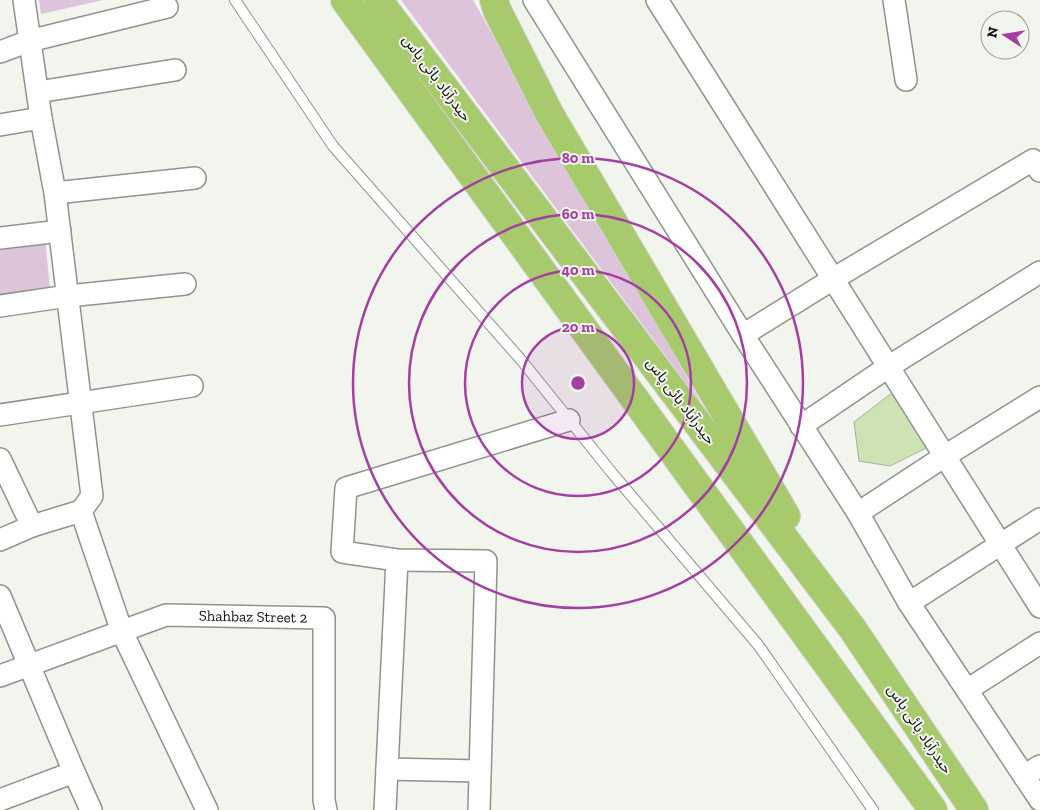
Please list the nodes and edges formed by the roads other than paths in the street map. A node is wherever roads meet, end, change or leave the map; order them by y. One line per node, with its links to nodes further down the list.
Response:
1 (24, 0): 10 (street)
2 (235, 0): 33 (lane)
3 (345, 0): 65 (highway, حیدرآباد بائی پاس)
4 (378, 0): 47 (highway, حیدرآباد بائی پاس)
5 (494, 0): 47 (highway)
6 (534, 0): 27 (street)
7 (657, 0): 23 (street)
8 (894, 0): 13 (street)
9 (167, 7): 10 (street)
10 (29, 41): 11 (street); 14 (street)
11 (0, 52)
12 (175, 70): 14 (street)
13 (906, 80)
14 (38, 92): 15 (street)
15 (41, 118): 16 (street); 19 (street)
16 (0, 125)
17 (1040, 171): 23 (street)
18 (194, 178): 19 (street)
19 (55, 193): 20 (street)
20 (60, 231): 21 (street); 25 (street)
21 (0, 238)
22 (1040, 272): 28 (street)
23 (833, 279): 27 (street); 28 (street)
24 (186, 284): 25 (street)
25 (68, 296): 26 (street); 31 (street)
26 (0, 306)
27 (743, 335): 34 (street)
28 (888, 367): 34 (street); 35 (street)
29 (192, 386): 31 (street)
30 (1040, 397): 35 (street)
31 (81, 403): 32 (street); 37 (street)
32 (0, 415)
33 (569, 420): 43 (street); 64 (lane)
34 (801, 426): 38 (street)
35 (944, 456): 38 (street); 42 (street)
36 (0, 458): 40 (street)
37 (81, 511): 40 (street); 48 (street)
38 (858, 513): 45 (street)
39 (1040, 519): 42 (street)
40 (32, 526): 41 (street)
41 (0, 540)
42 (1000, 544): 45 (street); 46 (street)
43 (397, 560): 53 (street); 54 (street)
44 (0, 596): 50 (street)
45 (910, 603): 52 (street)
46 (1040, 607)
47 (852, 628): 66 (highway, حیدرآباد بائی پاس)
48 (122, 632): 50 (street, Shahbaz Street 2); 60 (street); 61 (street, Shahbaz Street 2)
49 (1040, 643): 52 (street)
50 (29, 664): 51 (street, Shahbaz Street 2); 56 (street)
51 (0, 676)
52 (967, 690): 55 (street)
53 (387, 769): 54 (street); 62 (street)
54 (480, 770): 63 (street)
55 (1032, 771): 58 (street)
56 (74, 772): 57 (street); 59 (street)
57 (0, 800)
58 (1040, 800)
59 (91, 810)
60 (207, 810)
61 (326, 810)
62 (385, 810)
63 (479, 810)
64 (874, 810)
65 (933, 810)
66 (974, 810)

